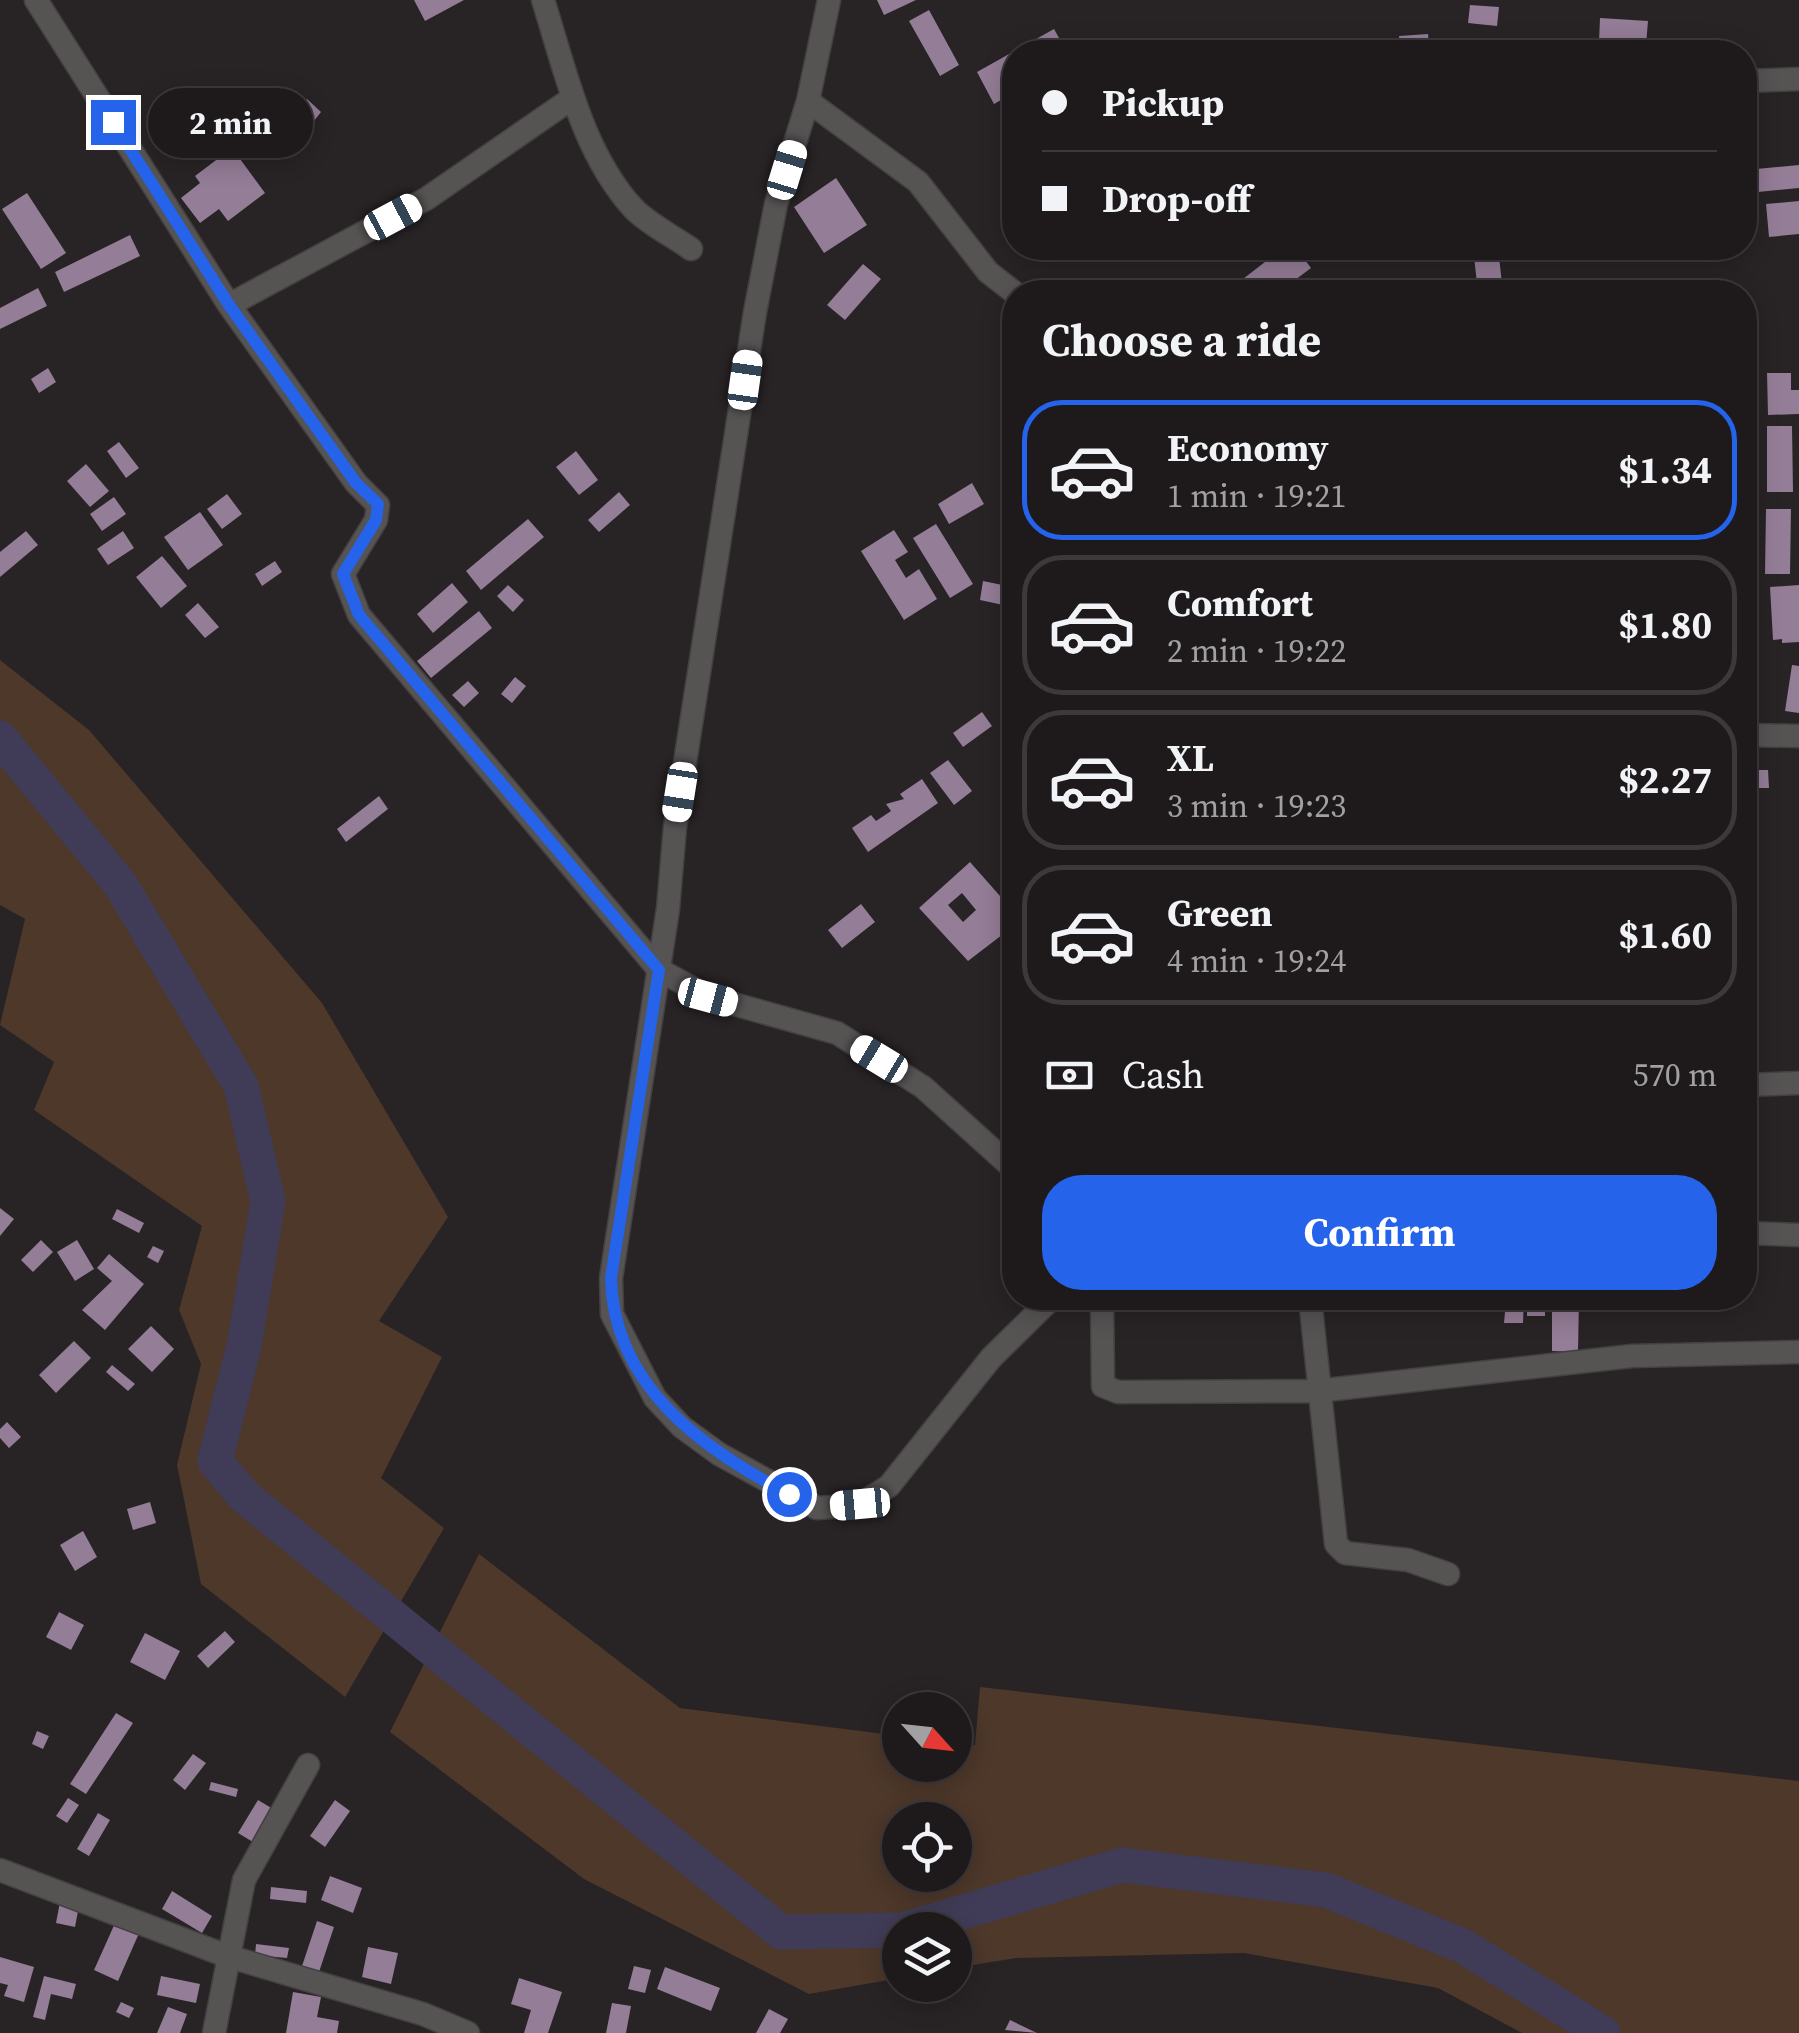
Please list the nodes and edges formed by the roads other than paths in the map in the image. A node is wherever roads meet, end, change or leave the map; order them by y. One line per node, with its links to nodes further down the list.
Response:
1 (36, 0): 10 (street)
2 (543, 0): 6 (street)
3 (829, 0): 7 (street)
4 (1799, 78): 5 (street)
5 (1757, 80)
6 (571, 99): 8 (street); 10 (street)
7 (808, 101): 9 (street); 13 (street)
8 (692, 248)
9 (1002, 282)
10 (229, 305): 13 (street)
11 (1757, 735): 12 (street)
12 (1799, 736)
13 (659, 970): 16 (street); 19 (street)
14 (1799, 1083): 15 (street)
15 (1757, 1084)
16 (1002, 1158)
17 (1757, 1233): 18 (street)
18 (1799, 1235)
19 (1040, 1310)
20 (1102, 1310): 23 (street)
21 (1311, 1310): 23 (street)
22 (1799, 1352): 23 (street)
23 (1317, 1391): 24 (street)
24 (1448, 1574)
25 (308, 1765): 27 (street)
26 (0, 1870): 27 (street)
27 (227, 1956): 28 (street); 29 (street)
28 (422, 2024): 30 (street)
29 (214, 2033)
30 (468, 2033)

